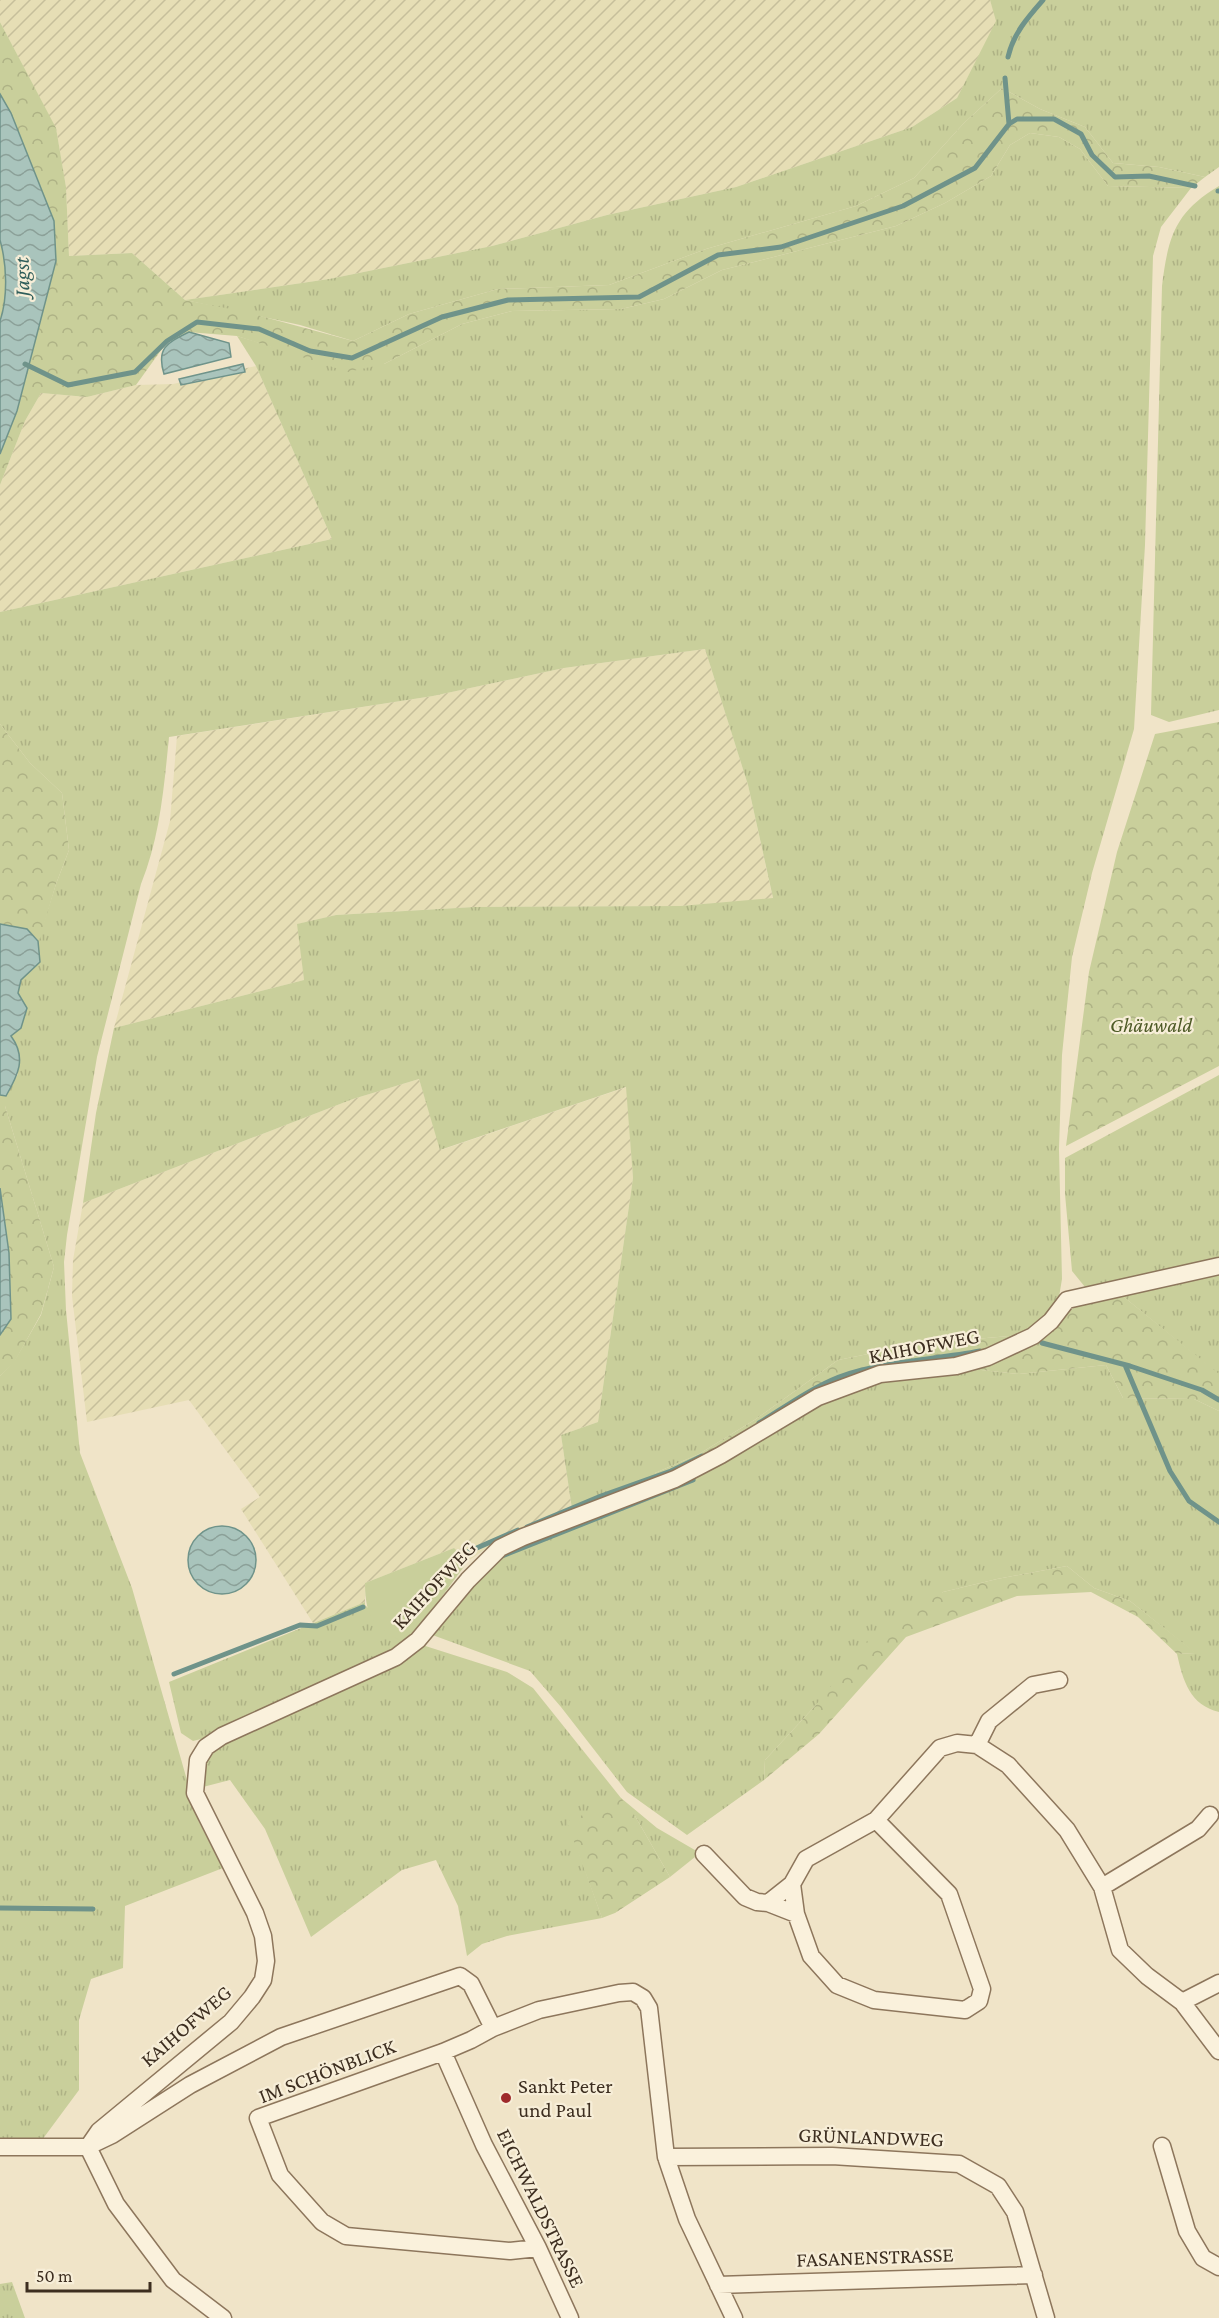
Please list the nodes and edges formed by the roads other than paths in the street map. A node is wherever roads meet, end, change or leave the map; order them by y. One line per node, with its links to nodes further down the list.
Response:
1 (1219, 1266): 18 (street, KAIHOFWEG)
2 (1059, 1680): 3 (street)
3 (977, 1745): 5 (street); 8 (street)
4 (1210, 1815): 8 (street)
5 (876, 1820): 7 (street); 10 (street)
6 (704, 1854): 9 (street)
7 (792, 1884): 9 (street); 10 (street)
8 (1102, 1887): 12 (street)
9 (768, 1903): 10 (street)
10 (796, 1914)
11 (1219, 1983): 12 (street)
12 (1182, 2002): 14 (street)
13 (493, 2028): 15 (street, IM SCHÖNBLICK); 18 (street, IM SCHÖNBLICK); 19 (street, IM SCHÖNBLICK)
14 (1219, 2050)
15 (443, 2052): 20 (street, EICHWALDSTRASSE); 20 (street, IM SCHÖNBLICK)
16 (1162, 2145): 21 (street)
17 (0, 2147): 18 (street)
18 (88, 2147): 24 (street)
19 (666, 2157): 22 (street, GRÜNLANDWEG); 23 (street)
20 (538, 2248): 25 (street, EICHWALDSTRASSE)
21 (1219, 2267)
22 (1034, 2275): 23 (street, FASANENSTRASSE); 27 (street, GRÜNLANDWEG)
23 (718, 2285): 26 (street)
24 (223, 2318)
25 (570, 2318)
26 (734, 2318)
27 (1046, 2318)

